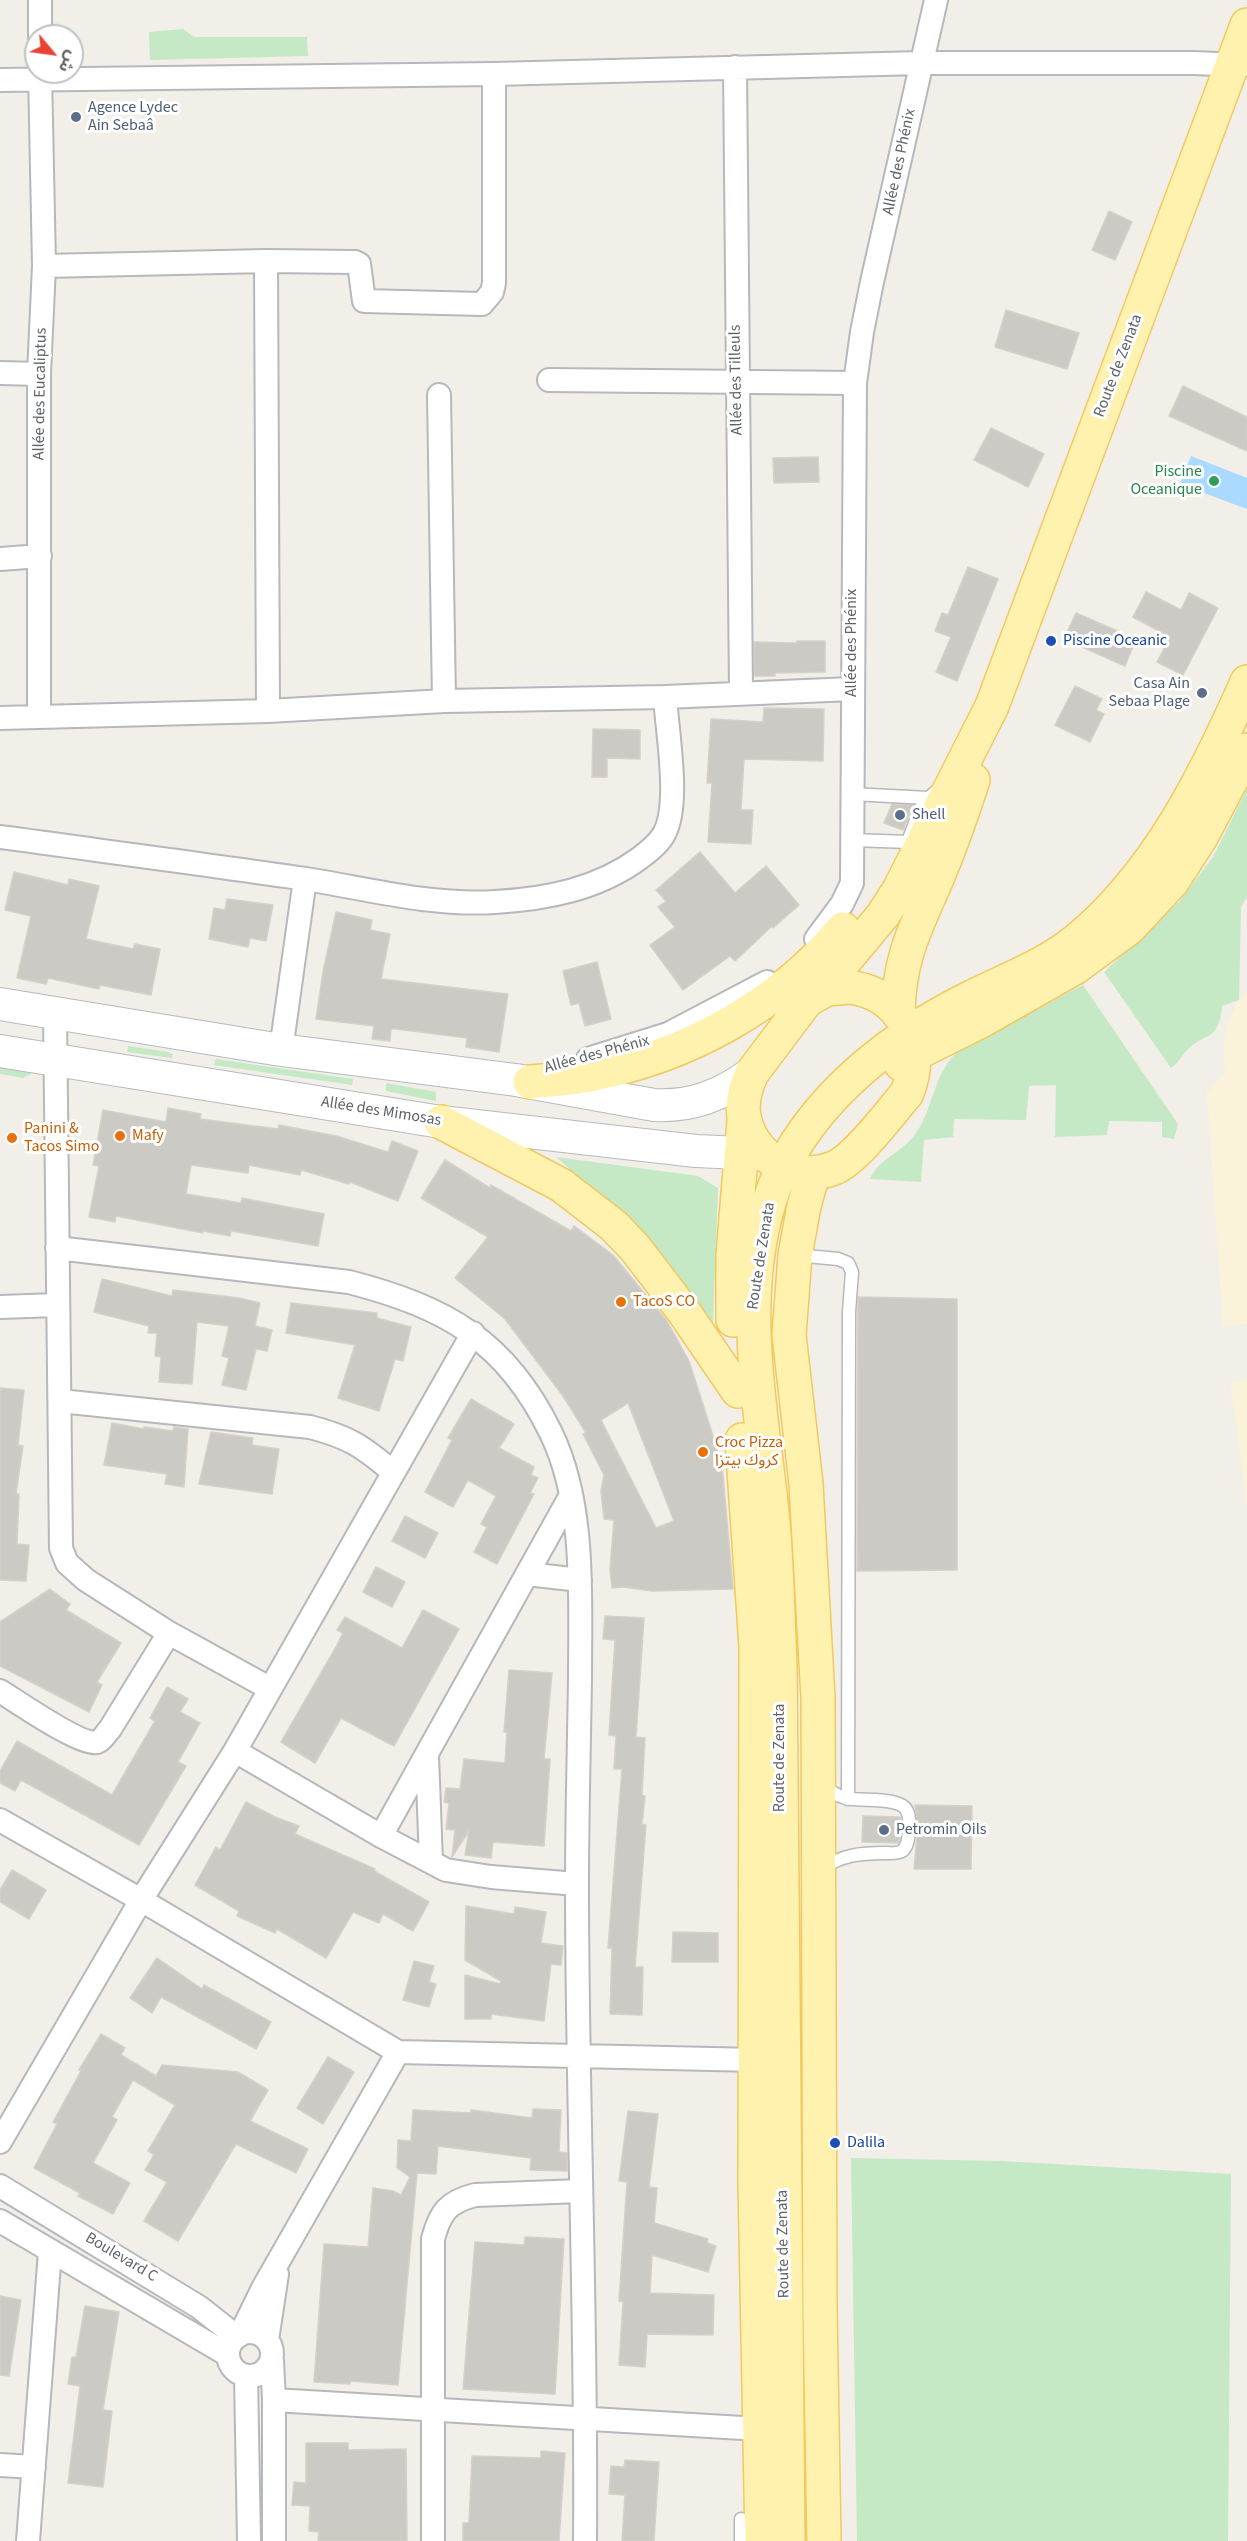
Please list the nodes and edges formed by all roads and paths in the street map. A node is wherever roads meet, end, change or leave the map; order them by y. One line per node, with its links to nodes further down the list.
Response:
1 (40, 0): 3 (street)
2 (936, 0): 5 (street, Allée des Phénix)
3 (40, 24)
4 (1247, 25): 6 (main road, Route de Zenata)
5 (921, 63): 6 (street); 7 (street); 19 (street, Allée des Phénix)
6 (1239, 65): 28 (main road, Route de Zenata)
7 (735, 67): 8 (street); 18 (street, Allée des Tilleuls)
8 (494, 74): 9 (street); 13 (street)
9 (84, 76)
10 (24, 78): 11 (street)
11 (0, 80)
12 (40, 84): 14 (street, Allée des Eucaliptus)
13 (266, 261): 14 (street); 29 (street)
14 (44, 266): 16 (street, Allée des Eucaliptus)
15 (0, 373): 16 (street)
16 (39, 375): 21 (street, Allée des Eucaliptus)
17 (549, 380): 18 (street)
18 (737, 382): 19 (street); 25 (street, Allée des Tilleuls)
19 (855, 383): 24 (street, Allée des Phénix)
20 (439, 395): 27 (street)
21 (40, 556): 22 (street); 30 (street, Allée des Eucaliptus)
22 (0, 559)
23 (1247, 682): 42 (main road)
24 (852, 689): 25 (street); 34 (street, Allée des Phénix)
25 (741, 693): 26 (street)
26 (665, 697): 27 (street); 38 (street)
27 (444, 701): 29 (street)
28 (992, 706): 33 (main road, Route de Zenata); 42 (main road, Route de Zenata)
29 (268, 711): 30 (street)
30 (39, 716): 31 (street)
31 (0, 718)
32 (1247, 750): 42 (main road)
33 (941, 789): 34 (lane); 37 (main road, Route de Zenata)
34 (852, 794): 36 (street, Allée des Phénix)
35 (0, 837): 38 (street)
36 (852, 840): 37 (lane); 47 (street, Allée des Phénix)
37 (912, 857): 39 (main road, Route de Zenata); 47 (main road)
38 (305, 879): 43 (street)
39 (817, 994): 42 (main road); 46 (main road, Route de Zenata)
40 (0, 1004): 41 (main road)
41 (55, 1012): 43 (main road); 45 (street)
42 (908, 1033): 49 (main road, Route de Zenata); 49 (main road)
43 (281, 1050): 47 (main road)
44 (0, 1051): 45 (main road, Allée des Mimosas)
45 (54, 1059): 48 (main road, Allée des Mimosas); 50 (street)
46 (752, 1073): 47 (main road); 49 (main road)
47 (518, 1081)
48 (441, 1122): 49 (main road, Allée des Mimosas); 55 (main road)
49 (774, 1157): 51 (main road, Route de Zenata); 55 (main road, Route de Zenata); 101 (main road, Route de Zenata); 102 (main road, Route de Zenata)
50 (57, 1248): 52 (street); 54 (street)
51 (795, 1255): 66 (main road, Route de Zenata); 67 (lane)
52 (57, 1305): 53 (street); 56 (street)
53 (0, 1307)
54 (473, 1333): 57 (street); 58 (street)
55 (738, 1392): 76 (main road, Route de Zenata)
56 (60, 1401): 57 (street); 61 (street)
57 (393, 1472): 62 (street)
58 (571, 1495): 59 (street); 60 (street)
59 (527, 1574): 60 (street); 65 (street)
60 (580, 1580): 72 (street)
61 (169, 1633): 62 (street); 63 (street)
62 (269, 1688): 64 (street)
63 (0, 1691)
64 (235, 1751): 69 (street); 73 (street)
65 (428, 1755): 69 (street); 70 (street)
66 (818, 1780): 67 (lane); 71 (main road, Route de Zenata)
67 (848, 1799): 71 (lane)
68 (0, 1820): 73 (street)
69 (381, 1836): 70 (street)
70 (431, 1862): 72 (street)
71 (819, 1872): 103 (main road, Route de Zenata)
72 (577, 1884): 75 (street)
73 (141, 1900): 74 (street); 77 (street)
74 (398, 2052): 75 (street); 83 (street)
75 (579, 2058): 76 (street); 80 (street)
76 (756, 2060): 87 (main road, Route de Zenata)
77 (0, 2142)
78 (744, 2168): 87 (lane)
79 (0, 2186): 84 (street, Boulevard C)
80 (581, 2191): 89 (street); 90 (street)
81 (0, 2221): 82 (street, Boulevard C)
82 (50, 2251): 84 (street, Boulevard C); 93 (street)
83 (279, 2261): 84 (street); 85 (street)
84 (235, 2342): 85 (street); 86 (street)
85 (269, 2350): 86 (street); 88 (street)
86 (246, 2376): 96 (street)
87 (750, 2384): 91 (main road, Route de Zenata)
88 (274, 2400): 89 (street); 97 (street)
89 (433, 2410): 90 (street); 98 (street)
90 (586, 2420): 91 (street); 99 (street)
91 (759, 2429): 94 (main road, Route de Zenata)
92 (0, 2465): 93 (street)
93 (34, 2467): 95 (street)
94 (751, 2530): 100 (lane)
95 (28, 2541)
96 (249, 2541)
97 (274, 2541)
98 (433, 2541)
99 (585, 2541)
100 (741, 2541)
101 (788, 2541)
102 (801, 2541)
103 (824, 2541)

